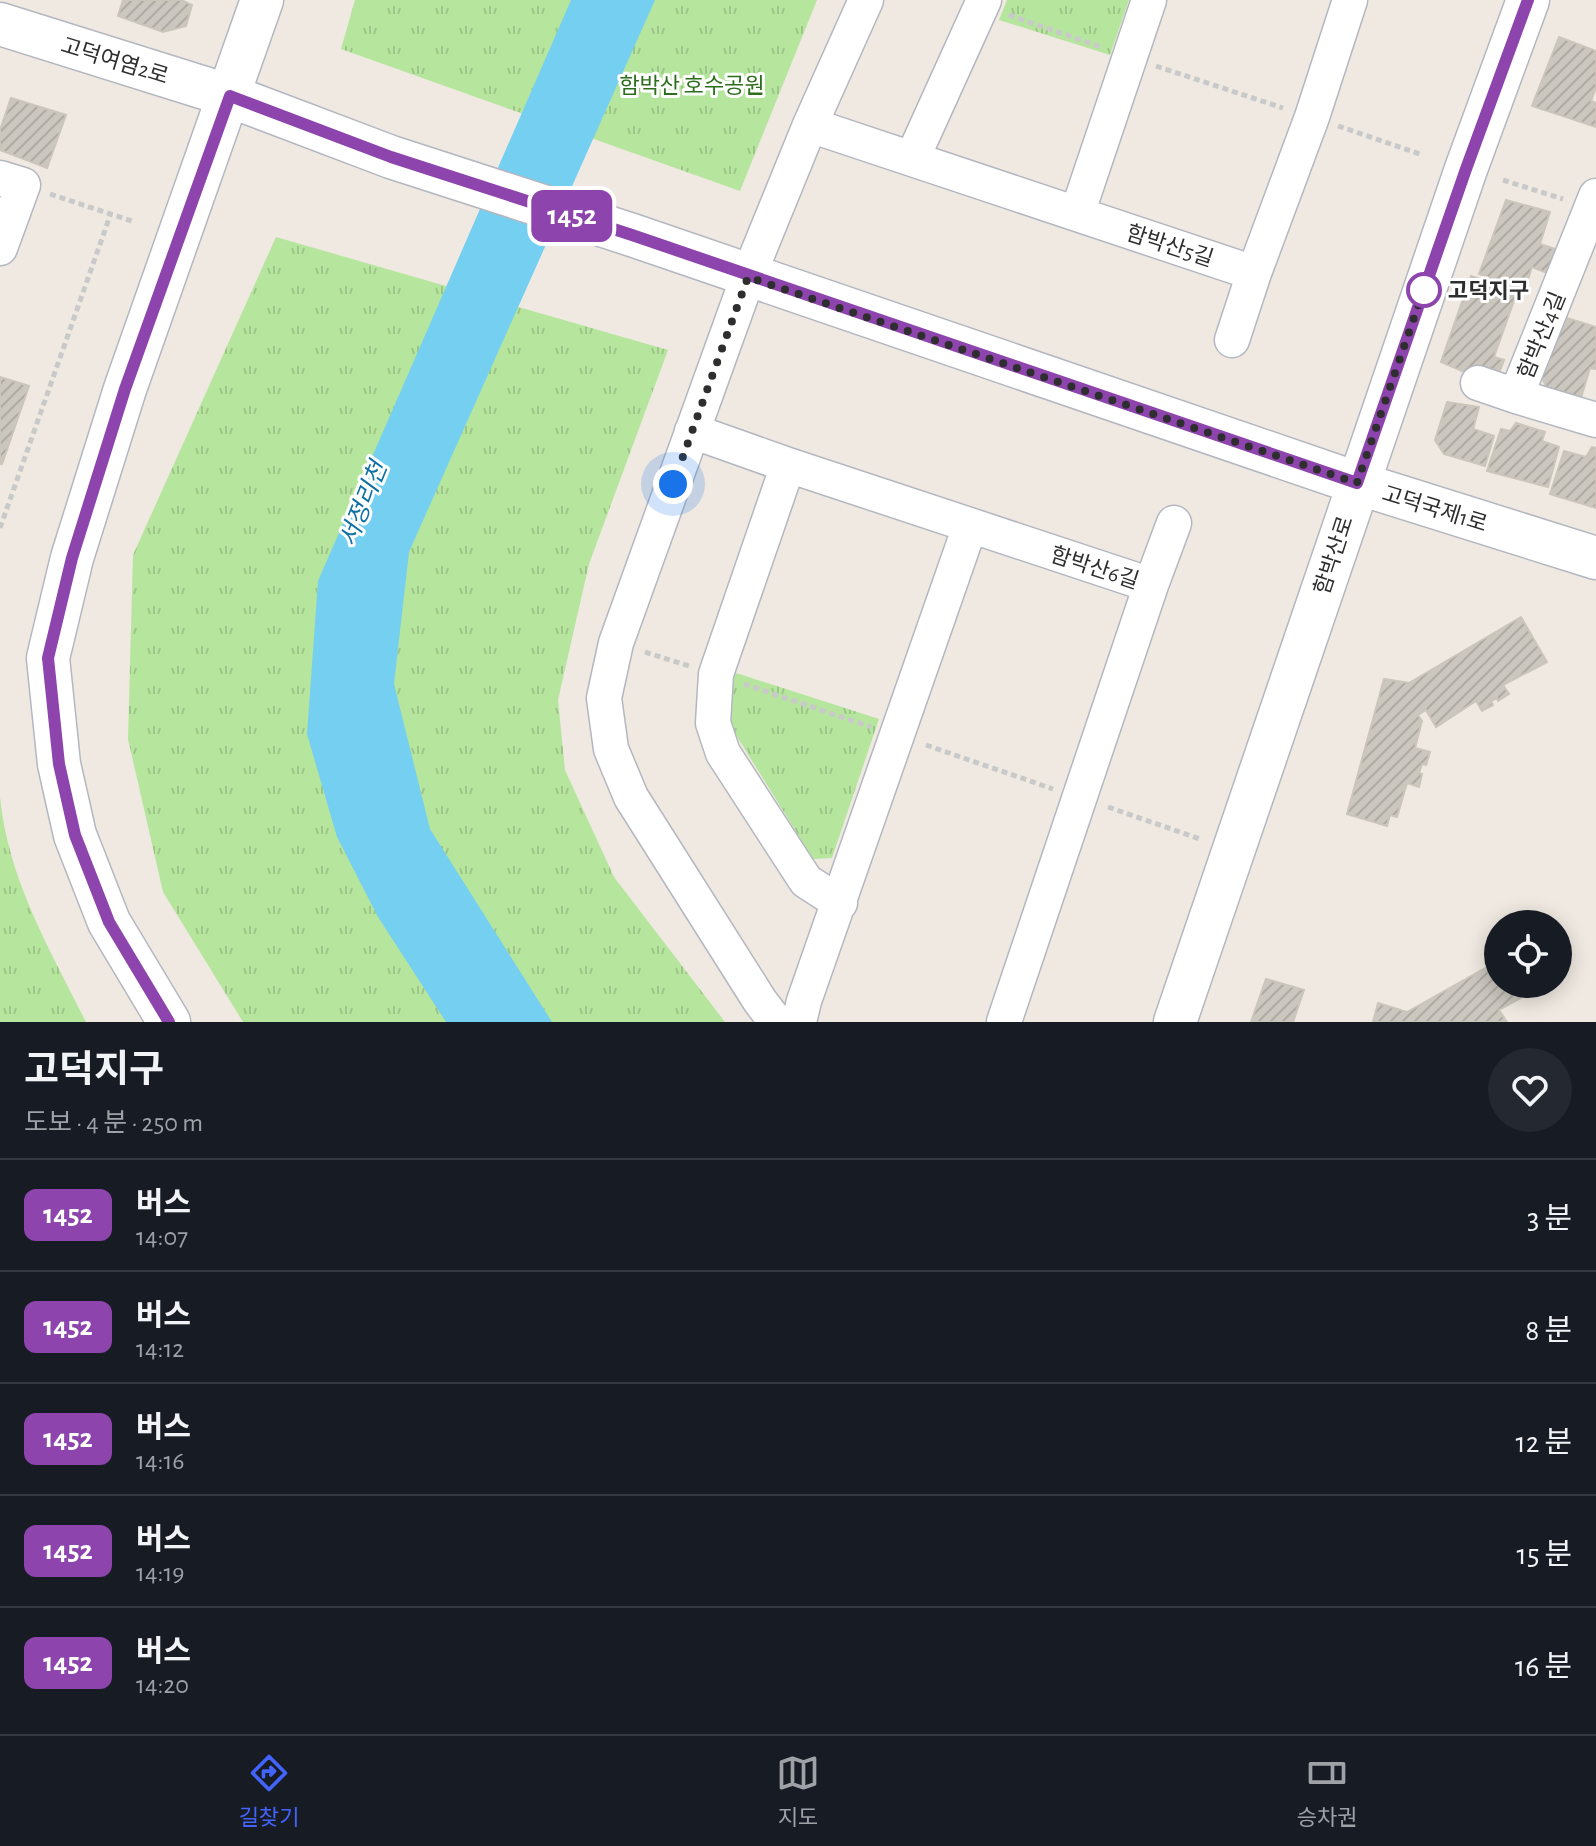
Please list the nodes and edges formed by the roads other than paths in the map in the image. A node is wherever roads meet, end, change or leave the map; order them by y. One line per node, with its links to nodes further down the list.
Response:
1 (262, 0): 8 (street)
2 (866, 0): 9 (street)
3 (1149, 0): 13 (street)
4 (1350, 0): 15 (street)
5 (1528, 0): 23 (street, 함박산로)
6 (983, 2): 10 (street)
7 (0, 24): 8 (street, 고덕여염2로)
8 (230, 96): 16 (street, 고덕국제1로); 29 (street)
9 (810, 125): 10 (street, 함박산5길); 16 (street)
10 (912, 159): 13 (street, 함박산5길)
11 (11, 181): 14 (street)
12 (1594, 202): 19 (street, 함박산4길)
13 (1077, 214): 15 (street, 함박산5길)
14 (0, 248)
15 (1254, 273): 17 (street)
16 (748, 277): 21 (street); 23 (street, 고덕국제1로)
17 (1232, 340)
18 (1478, 383): 19 (street)
19 (1516, 396): 20 (street, 함박산4길)
20 (1596, 420)
21 (692, 431): 22 (street, 함박산6길); 30 (street)
22 (788, 465): 25 (street, 함박산6길); 28 (street)
23 (1357, 483): 26 (street, 고덕국제1로); 33 (street, 함박산로)
24 (1174, 523): 27 (street)
25 (970, 526): 27 (street, 함박산6길); 28 (street)
26 (1596, 558)
27 (1151, 585): 32 (street, 함박산6길)
28 (840, 903): 31 (street)
29 (169, 1022)
30 (776, 1022)
31 (799, 1022)
32 (1004, 1022)
33 (1175, 1022)

